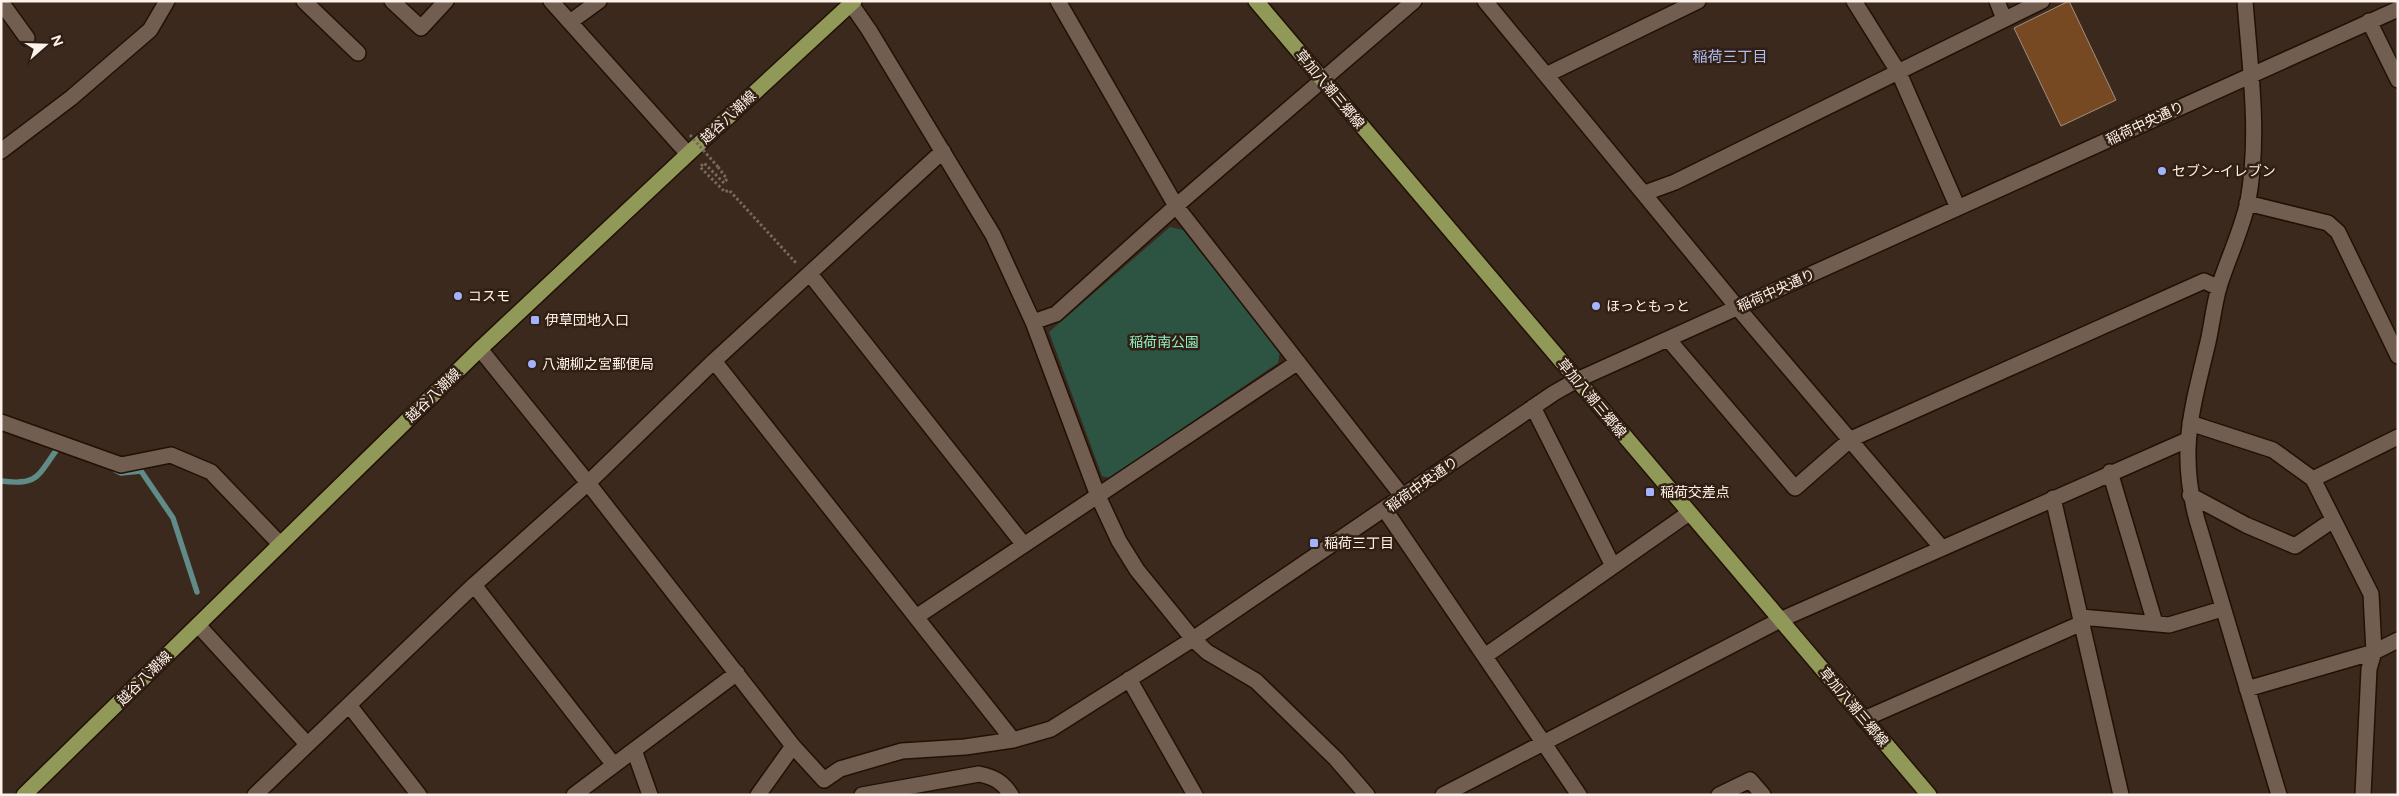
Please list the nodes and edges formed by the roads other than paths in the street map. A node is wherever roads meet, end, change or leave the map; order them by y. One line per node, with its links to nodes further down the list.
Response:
1 (167, 1): 29 (street)
2 (304, 1): 23 (street)
3 (392, 1): 4 (street)
4 (446, 1)
5 (551, 1): 20 (street)
6 (598, 1): 20 (street)
7 (1058, 1): 34 (street)
8 (1256, 1): 27 (main road, 草加八潮三郷線)
9 (1414, 1): 27 (street)
10 (1485, 1): 26 (street)
11 (1698, 1): 26 (street)
12 (1854, 1): 24 (street)
13 (1997, 1): 19 (street)
14 (2042, 1): 19 (street)
15 (2245, 1): 25 (street)
16 (1, 2): 22 (street)
17 (852, 2): 30 (street); 31 (main road, 越谷八潮線)
18 (2398, 9): 21 (street, 稲荷中央通り)
19 (2004, 19): 24 (street)
20 (570, 22): 31 (street)
21 (2369, 22): 25 (street, 稲荷中央通り); 28 (street)
22 (27, 38)
23 (358, 53)
24 (1899, 73): 32 (street); 35 (street)
25 (2251, 74): 33 (street); 35 (street, 稲荷中央通り)
26 (1546, 75): 32 (street)
27 (1322, 79): 34 (street); 45 (main road, 草加八潮三郷線)
28 (2398, 80)
29 (3, 145)
30 (943, 151): 36 (street); 39 (street)
31 (688, 154): 41 (main road, 越谷八潮線)
32 (1645, 193): 38 (street)
33 (2247, 203): 37 (street); 42 (street)
34 (1176, 206): 39 (street); 44 (street)
35 (1958, 208): 38 (street, 稲荷中央通り)
36 (809, 275): 43 (street); 63 (street)
37 (2219, 288): 48 (street); 50 (street)
38 (1737, 307): 40 (street, 稲荷中央通り); 50 (street)
39 (1032, 322): 56 (street)
40 (1668, 339): 45 (street, 稲荷中央通り); 50 (street)
41 (480, 350): 54 (street); 62 (main road, 越谷八潮線)
42 (2397, 350)
43 (714, 361): 54 (street); 68 (street)
44 (1298, 362): 56 (street); 57 (street)
45 (1577, 380): 46 (street, 稲荷中央通り); 60 (main road, 草加八潮三郷線)
46 (1533, 407): 57 (street, 稲荷中央通り); 65 (street)
47 (1, 422): 62 (street)
48 (2190, 423): 51 (street); 53 (street)
49 (2398, 437): 53 (street)
50 (1851, 439): 64 (street)
51 (2187, 440): 52 (street); 55 (street)
52 (2110, 472): 58 (street); 71 (street)
53 (2313, 479): 61 (street)
54 (588, 483): 66 (street); 77 (street)
55 (2190, 495): 61 (street); 67 (street)
56 (1098, 496): 63 (street); 73 (street)
57 (1403, 497): 59 (street, 稲荷中央通り)
58 (2053, 498): 64 (street); 70 (street)
59 (1384, 510): 73 (street, 稲荷中央通り); 76 (street)
60 (1689, 513): 65 (street); 69 (main road, 草加八潮三郷線)
61 (2333, 520): 75 (street)
62 (280, 544): 72 (main road, 越谷八潮線)
63 (1024, 545): 68 (street)
64 (1941, 547): 69 (street)
65 (1613, 566): 76 (street)
66 (474, 586): 80 (street); 87 (street)
67 (2222, 609): 71 (street); 79 (street)
68 (916, 618): 82 (street)
69 (1780, 620): 81 (main road, 草加八潮三郷線); 84 (street)
70 (2082, 620): 71 (street); 81 (street); 103 (street)
71 (2155, 623)
72 (198, 625): 83 (street); 89 (main road, 越谷八潮線)
73 (1193, 639): 78 (street, 稲荷中央通り); 97 (street)
74 (2398, 640): 75 (street)
75 (2374, 652): 79 (street); 105 (street)
76 (1485, 656): 84 (street)
77 (737, 673): 85 (street); 86 (street)
78 (1129, 679): 82 (street, 稲荷中央通り); 96 (street)
79 (2247, 690): 104 (street)
80 (348, 705): 83 (street); 91 (street)
81 (1864, 719): 102 (main road, 草加八潮三郷線)
82 (1013, 740): 85 (street, 稲荷中央通り)
83 (307, 744): 90 (street)
84 (1545, 744): 98 (street); 99 (street)
85 (793, 746): 93 (street)
86 (634, 750): 87 (street); 92 (street)
87 (614, 765): 88 (street)
88 (581, 793)
89 (24, 795)
90 (255, 795)
91 (419, 795)
92 (650, 795)
93 (758, 795)
94 (862, 795): 95 (street)
95 (1011, 795)
96 (1195, 795)
97 (1367, 795)
98 (1443, 795)
99 (1579, 795)
100 (1719, 795): 101 (street)
101 (1763, 795)
102 (1929, 795)
103 (2121, 795)
104 (2279, 795)
105 (2363, 795)

